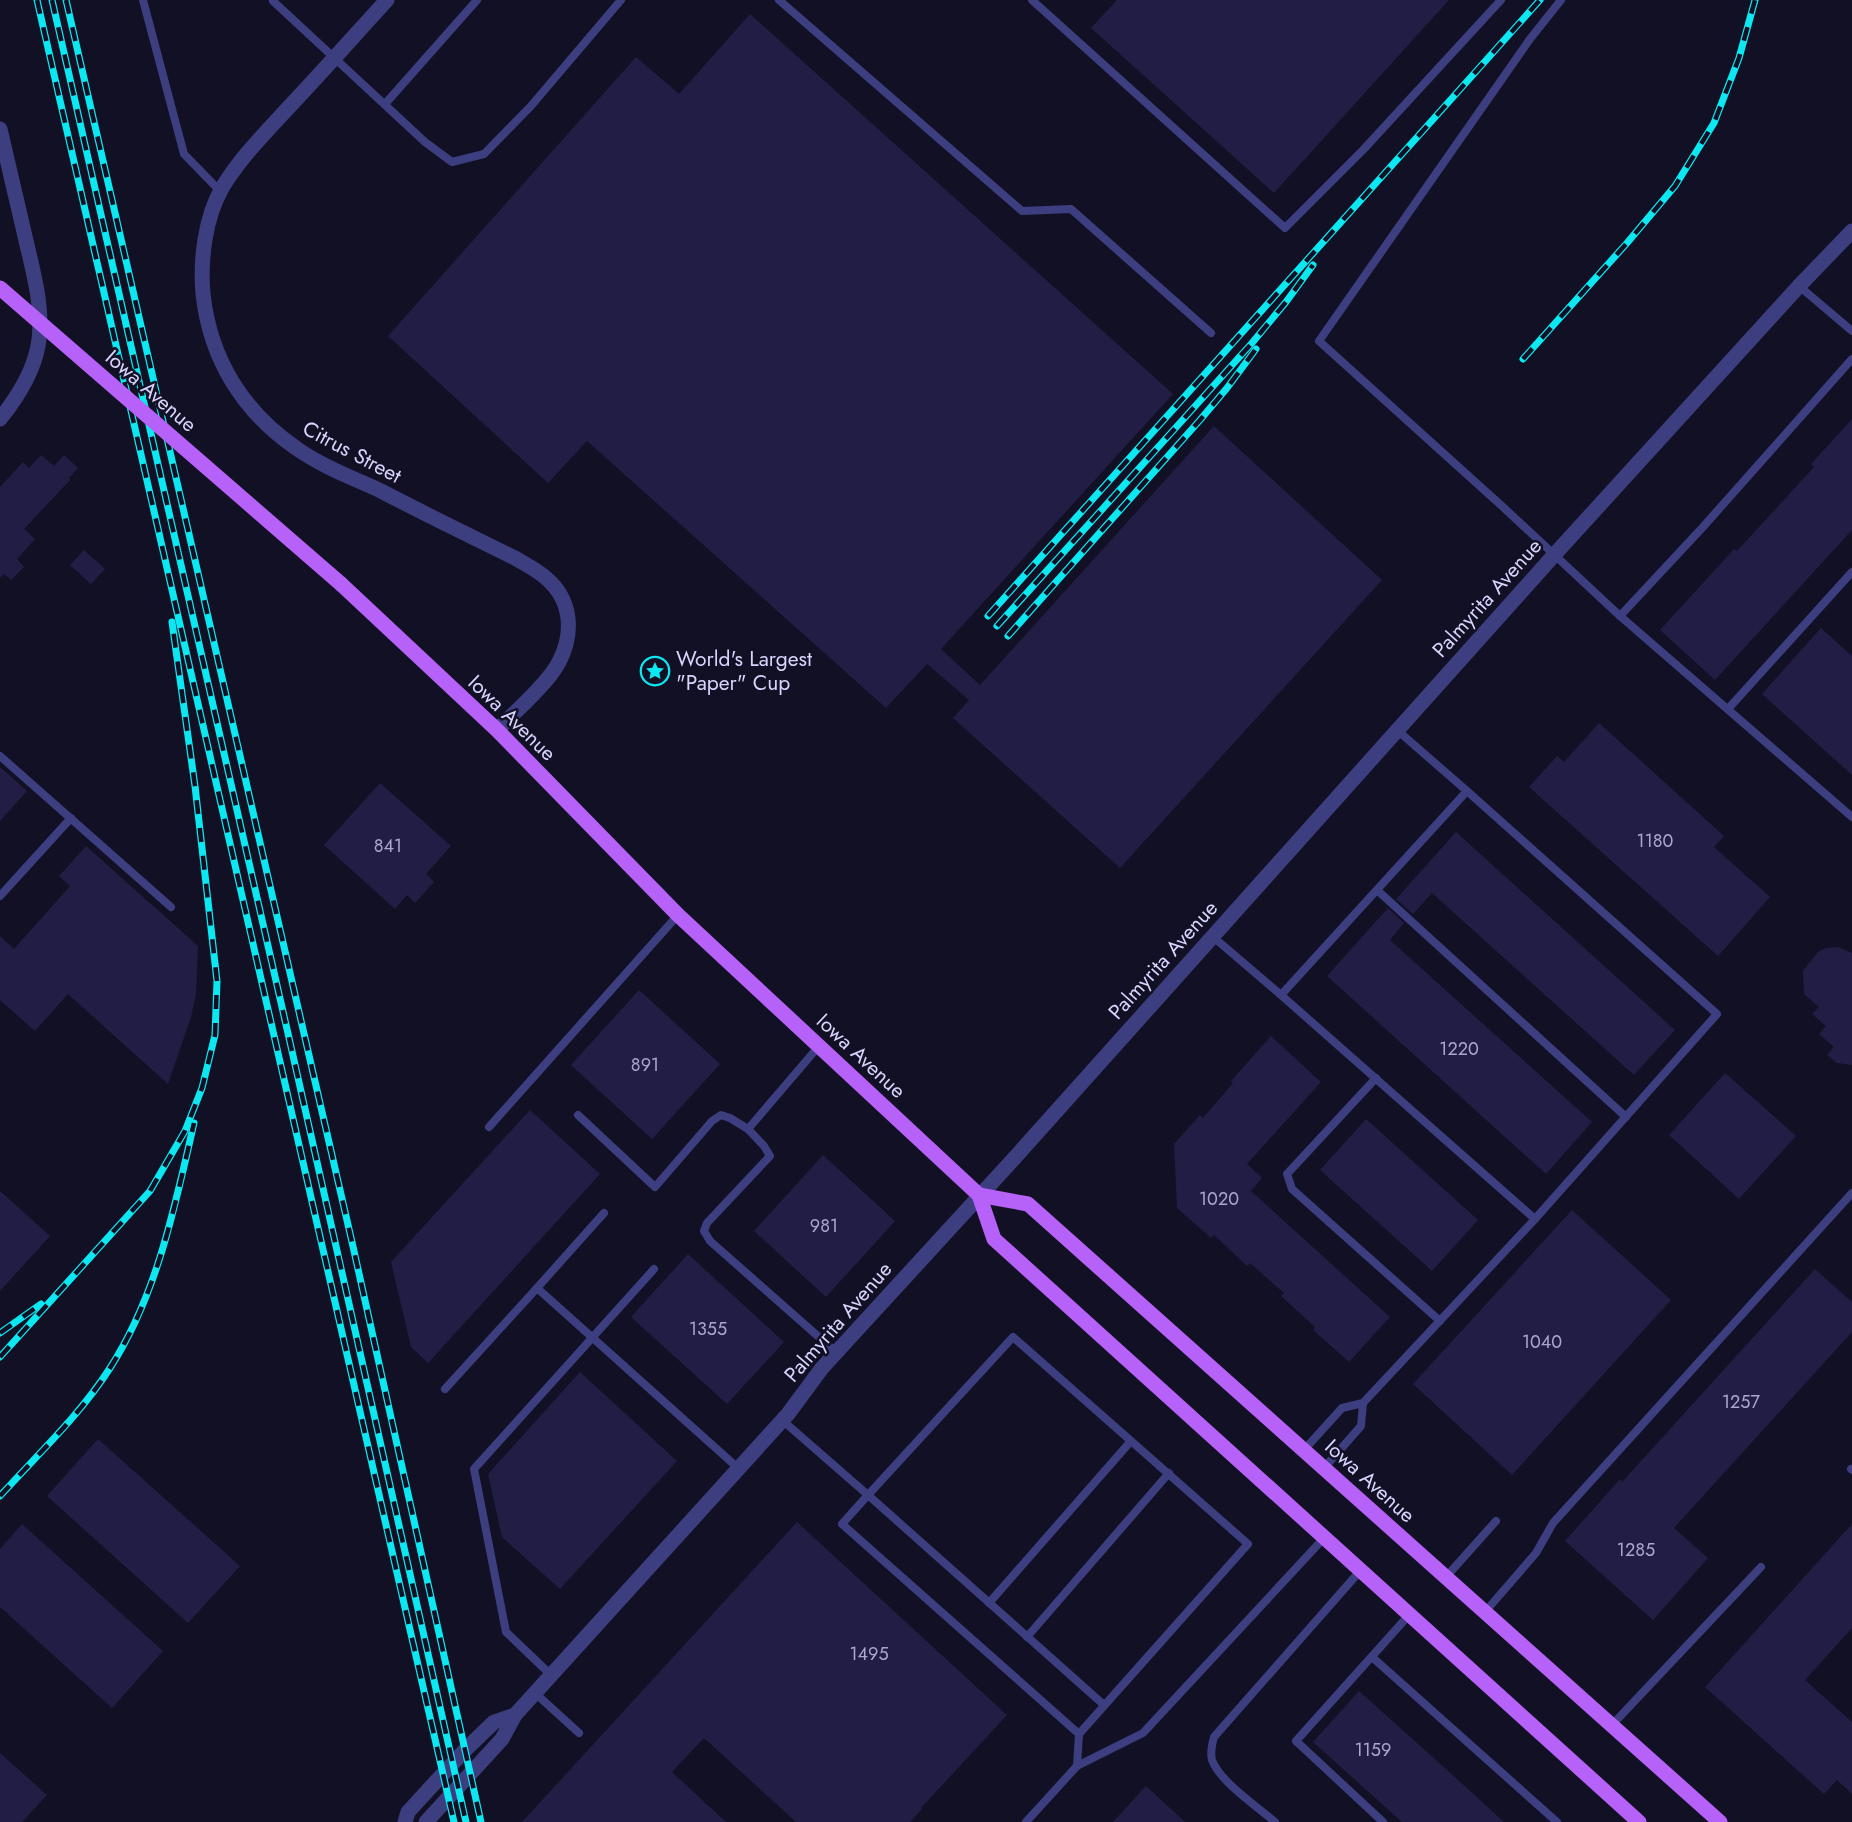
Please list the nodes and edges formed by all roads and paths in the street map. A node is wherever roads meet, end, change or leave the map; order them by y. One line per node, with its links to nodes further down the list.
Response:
1 (143, 0): 13 (lane)
2 (387, 0): 10 (street, Citrus Street)
3 (477, 0): 11 (lane)
4 (621, 0): 11 (lane)
5 (779, 0): 19 (lane)
6 (1032, 0): 7 (lane)
7 (1501, 0)
8 (1562, 0): 22 (lane)
9 (273, 2): 10 (lane)
10 (335, 57): 11 (lane); 13 (street, Citrus Street)
11 (385, 104)
12 (0, 129): 21 (street)
13 (220, 191): 29 (street, Citrus Street)
14 (1852, 220): 15 (street, Palmyrita Avenue)
15 (1850, 237): 16 (street, Palmyrita Avenue)
16 (1799, 286): 18 (lane); 22 (street, Palmyrita Avenue)
17 (0, 288): 29 (main road, Iowa Avenue, bridge)
18 (1852, 332)
19 (1211, 333)
20 (1852, 359): 26 (lane)
21 (0, 418)
22 (1555, 554): 26 (lane); 28 (street, Palmyrita Avenue)
23 (1852, 572): 24 (lane)
24 (1843, 582): 25 (lane); 27 (lane)
25 (1852, 590)
26 (1620, 616): 27 (lane)
27 (1728, 709): 32 (lane)
28 (1397, 729): 31 (lane); 38 (street, Palmyrita Avenue)
29 (497, 730): 37 (main road, Iowa Avenue)
30 (0, 756): 33 (lane)
31 (1467, 791): 34 (lane); 43 (lane)
32 (1852, 817)
33 (71, 818): 35 (lane); 36 (lane)
34 (1377, 890): 39 (lane); 43 (lane)
35 (0, 896)
36 (171, 907)
37 (678, 915): 40 (main road, Iowa Avenue); 44 (lane)
38 (1212, 936): 39 (lane); 47 (street, Palmyrita Avenue)
39 (1281, 995): 41 (lane)
40 (819, 1046): 45 (lane); 47 (main road, Iowa Avenue)
41 (1376, 1078): 49 (lane); 52 (lane)
42 (578, 1115): 45 (lane)
43 (1626, 1117): 49 (lane)
44 (489, 1127)
45 (748, 1129): 54 (lane)
46 (1852, 1192): 70 (lane)
47 (979, 1195): 54 (street, Palmyrita Avenue); 59 (main road, Iowa Avenue); 65 (main road, Iowa Avenue)
48 (604, 1213): 51 (lane)
49 (1535, 1220): 52 (lane)
50 (654, 1269): 53 (lane)
51 (537, 1288): 53 (lane); 55 (lane)
52 (1440, 1321): 56 (lane)
53 (592, 1337): 60 (lane); 74 (lane)
54 (837, 1353): 57 (street, Palmyrita Avenue)
55 (445, 1389)
56 (1363, 1403): 59 (lane); 61 (lane)
57 (782, 1419): 60 (street, Palmyrita Avenue); 63 (lane)
58 (1131, 1441): 62 (lane); 63 (lane); 69 (lane)
59 (1304, 1450): 61 (main road, Iowa Avenue)
60 (738, 1468): 74 (street, Palmyrita Avenue)
61 (1324, 1468): 68 (main road, Iowa Avenue)
62 (1169, 1473): 72 (lane); 76 (lane)
63 (868, 1495): 69 (lane); 80 (lane)
64 (1496, 1521): 68 (lane)
65 (1324, 1538): 67 (main road, Iowa Avenue); 81 (lane)
66 (1761, 1567): 78 (lane)
67 (1360, 1571): 71 (main road, Iowa Avenue); 85 (lane)
68 (1446, 1577): 70 (main road, Iowa Avenue)
69 (989, 1603): 72 (lane)
70 (1485, 1612): 78 (main road, Iowa Avenue)
71 (1409, 1615): 73 (lane); 88 (main road, Iowa Avenue)
72 (1027, 1637): 76 (lane)
73 (1372, 1657): 86 (lane); 87 (lane)
74 (551, 1675): 75 (street, Palmyrita Avenue)
75 (535, 1693): 77 (street, Palmyrita Avenue); 79 (lane)
76 (1104, 1705): 80 (lane)
77 (514, 1715): 82 (street, Palmyrita Avenue); 83 (street, Palmyrita Avenue)
78 (1612, 1725): 89 (main road, Iowa Avenue)
79 (579, 1733)
80 (1079, 1734): 81 (lane)
81 (1077, 1766): 84 (lane)
82 (405, 1822)
83 (426, 1822)
84 (1026, 1822)
85 (1275, 1822)
86 (1383, 1822)
87 (1557, 1822)
88 (1639, 1822)
89 (1720, 1822)

